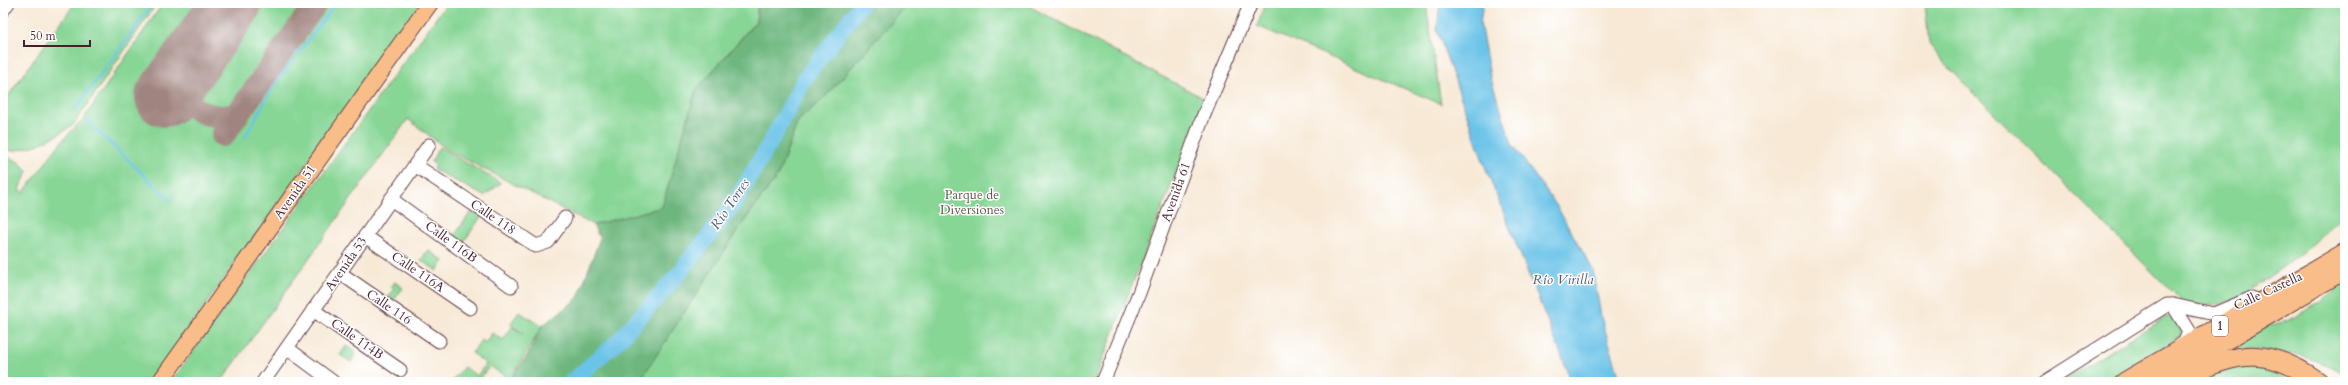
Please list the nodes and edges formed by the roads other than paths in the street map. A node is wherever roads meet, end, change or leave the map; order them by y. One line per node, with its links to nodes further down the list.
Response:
1 (8, 3): 4 (street)
2 (430, 3): 23 (main road, Avenida 51)
3 (1251, 3): 26 (street, Avenida 61)
4 (3, 10)
5 (429, 145): 6 (street, Avenida 53)
6 (415, 165): 7 (street, Avenida 53); 8 (street, Calle 118)
7 (391, 199): 9 (street, Avenida 53); 15 (street, Calle 116B)
8 (565, 218)
9 (365, 236): 14 (street, Avenida 53); 17 (street, Calle 116A)
10 (2345, 248): 12 (street, Calle Castella)
11 (2345, 253): 12 (highway, 1)
12 (2316, 269): 16 (street, Calle Castella); 22 (highway, 1)
13 (2345, 269): 22 (highway, 1)
14 (340, 273): 18 (street, Avenida 53); 19 (street, Calle 116)
15 (512, 286)
16 (2173, 305): 22 (street); 27 (street)
17 (470, 308)
18 (313, 310): 20 (street, Avenida 53); 21 (street, Calle 114B)
19 (439, 341)
20 (287, 348): 24 (street, Avenida 53); 25 (street)
21 (400, 370)
22 (2155, 373): 28 (highway, 1)
23 (160, 382)
24 (263, 382)
25 (333, 382)
26 (1103, 382)
27 (2045, 382)
28 (2125, 382)
29 (2176, 382): 30 (highway)
30 (2319, 382)

